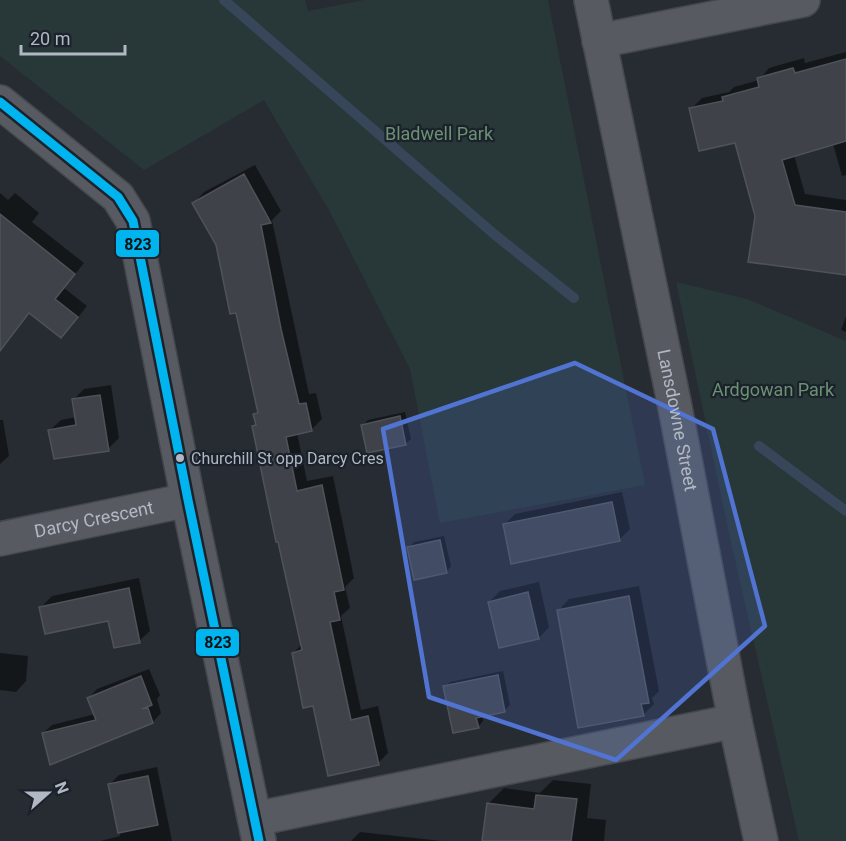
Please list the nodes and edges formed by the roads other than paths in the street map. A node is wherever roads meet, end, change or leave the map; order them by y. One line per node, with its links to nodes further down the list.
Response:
1 (591, 0): 3 (street, Lansdowne Street)
2 (802, 0): 3 (street)
3 (599, 41): 7 (street, Lansdowne Street)
4 (0, 102): 5 (street)
5 (188, 500): 6 (street, Darcy Crescent); 8 (street)
6 (0, 539)
7 (735, 721): 8 (street); 9 (street, Lansdowne Street)
8 (257, 830)
9 (761, 841)

